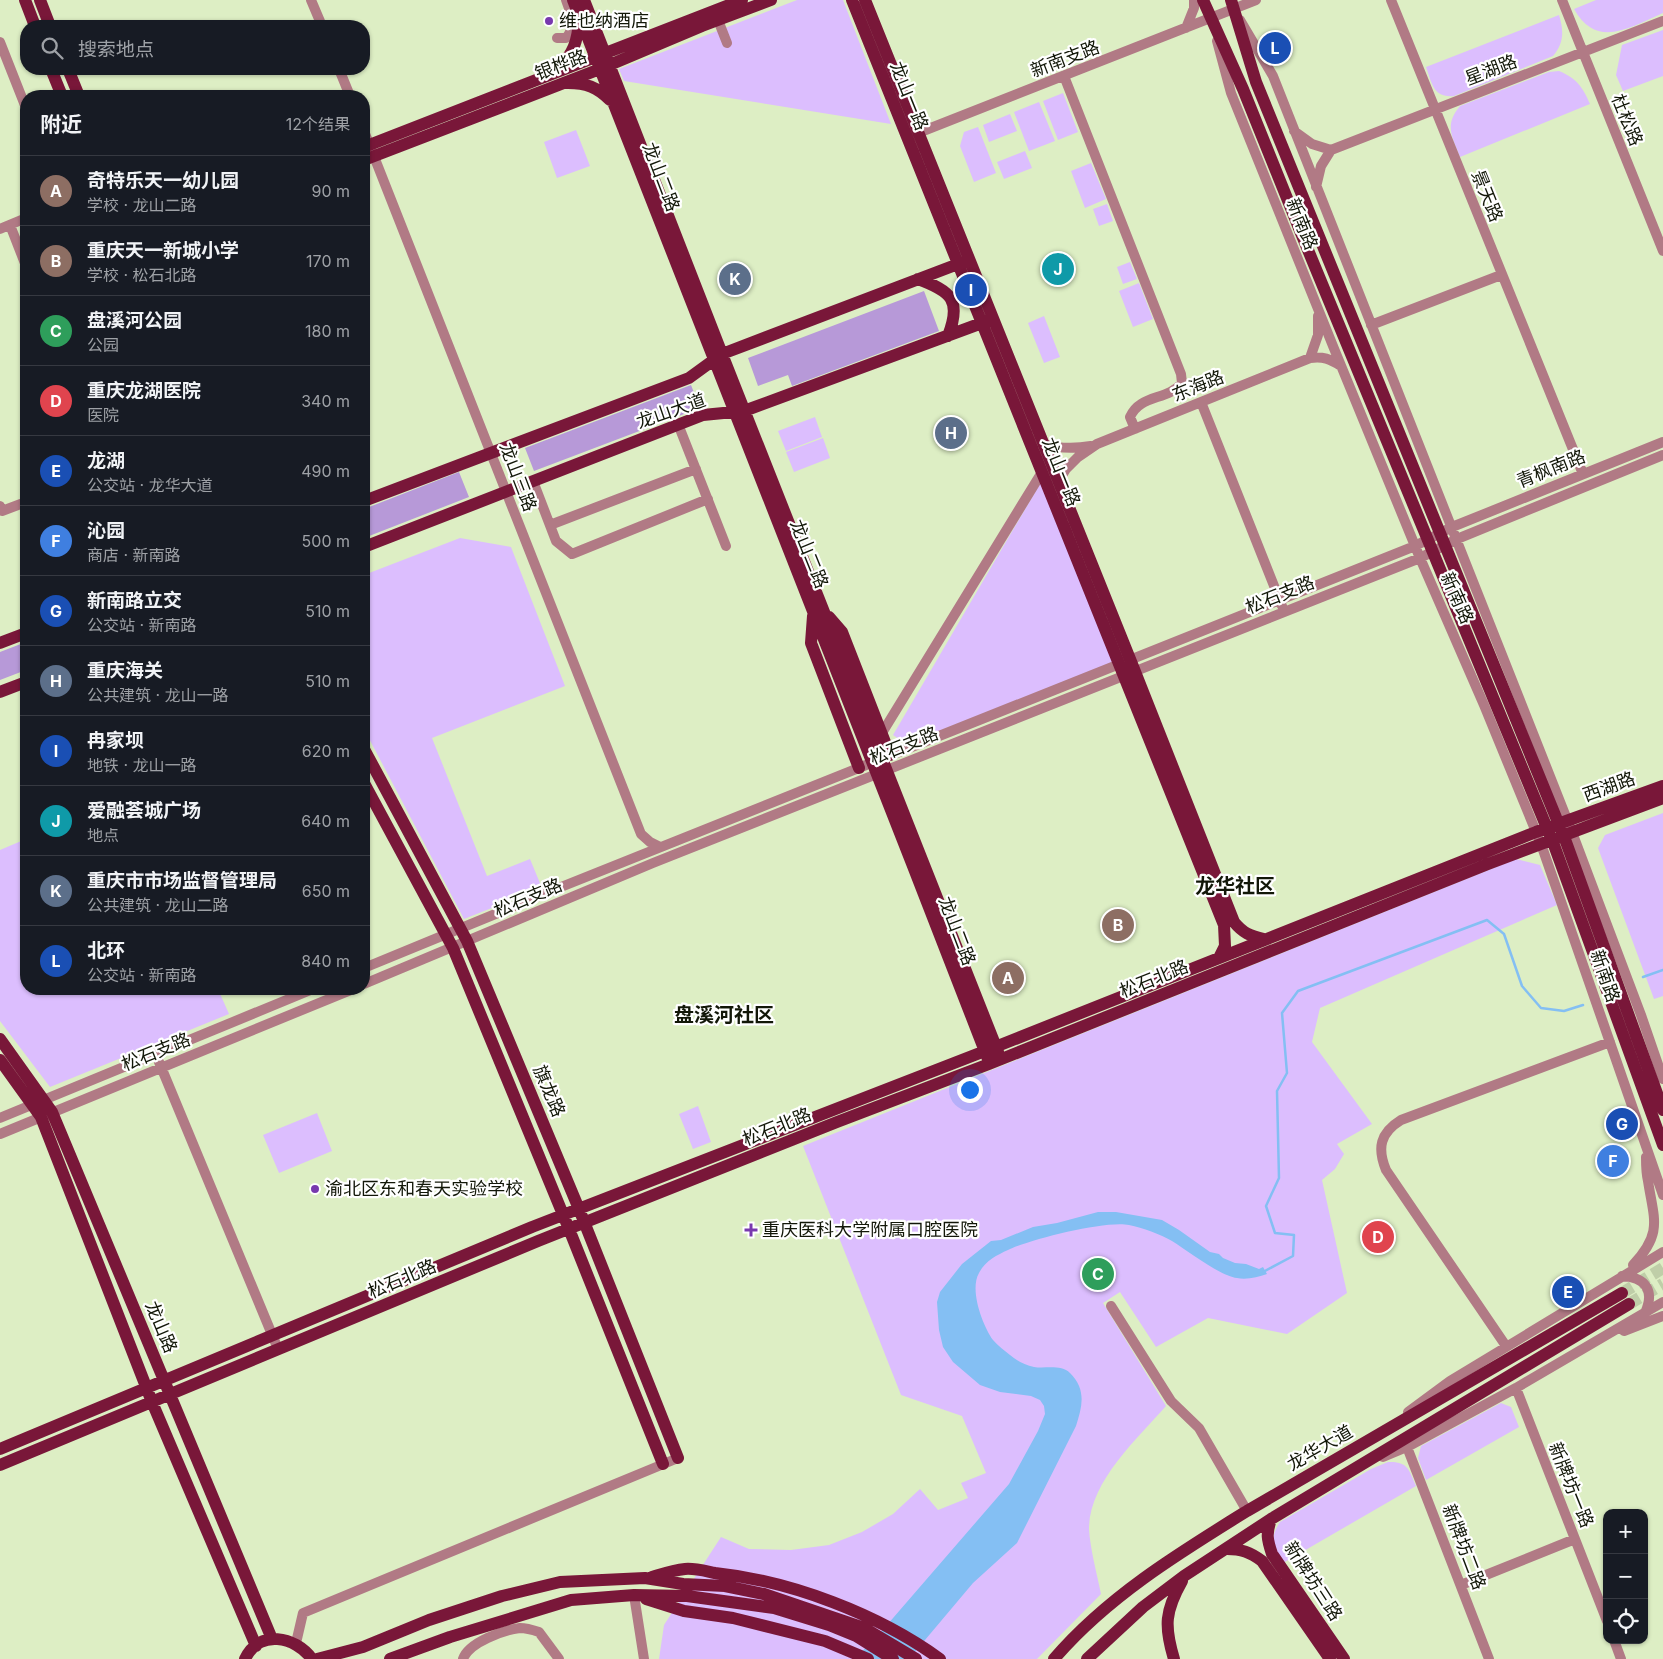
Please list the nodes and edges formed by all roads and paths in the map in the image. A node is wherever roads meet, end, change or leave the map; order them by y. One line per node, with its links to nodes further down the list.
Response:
1 (25, 0): 19 (main road)
2 (40, 0): 20 (main road)
3 (312, 0): 21 (street)
4 (566, 0): 25 (street)
5 (573, 0): 17 (main road)
6 (584, 0): 29 (main road)
7 (742, 0): 29 (main road, 银桦路)
8 (771, 0): 22 (main road, 银桦路)
9 (852, 0): 42 (main road, 龙山一路)
10 (864, 0): 42 (main road, 龙山一路)
11 (1194, 0): 24 (street)
12 (1203, 0): 18 (main road, 新南路)
13 (1256, 0): 16 (street, 新南支路)
14 (1391, 0): 40 (street, 景天路)
15 (1562, 0): 28 (street, 杜松路)
16 (1232, 4): 18 (street, 新南支路); 41 (street, 新南路); 126 (main road, 新南路)
17 (580, 17): 29 (main road); 34 (main road)
18 (1210, 18): 24 (street, 新南支路); 54 (street, 新南路); 131 (main road, 新南路)
19 (33, 20)
20 (48, 20)
21 (320, 20)
22 (718, 20): 27 (street); 29 (main road, 银桦路)
23 (1663, 21): 28 (street, 星湖路)
24 (1186, 28): 33 (street, 新南支路)
25 (556, 38)
26 (0, 42): 38 (street)
27 (727, 43)
28 (1583, 52): 40 (street, 星湖路); 49 (street, 杜松路)
29 (602, 61): 34 (main road, 银桦路); 39 (main road, 龙山二路); 58 (main road, 龙山二路)
30 (54, 75): 35 (main road)
31 (70, 75): 36 (main road)
32 (341, 75): 37 (street)
33 (1064, 76): 42 (street, 新南支路); 64 (street)
34 (560, 77): 39 (main road); 44 (main road, 银桦路)
35 (60, 90)
36 (77, 90)
37 (348, 90)
38 (20, 93)
39 (613, 103): 58 (main road, 龙山二路)
40 (1435, 110): 43 (street, 星湖路); 52 (street, 景天路)
41 (1294, 131): 43 (street); 46 (street, 新南路)
42 (912, 136): 51 (main road, 龙山一路)
43 (1331, 150): 46 (street)
44 (370, 151)
45 (370, 157): 67 (street, 龙山三路)
46 (1316, 187): 56 (street, 新南路)
47 (20, 221): 48 (street)
48 (5, 227): 50 (street)
49 (1663, 251)
50 (20, 255)
51 (963, 262): 53 (main road, 龙山大道); 55 (main road, 龙山一路)
52 (1501, 274): 56 (street); 72 (street, 景天路)
53 (918, 279): 57 (main road); 58 (main road, 龙山大道)
54 (1318, 308): 59 (street); 60 (street, 新南路)
55 (987, 321): 57 (main road, 龙山大道); 66 (main road, 龙山一路); 71 (main road, 龙山一路)
56 (1371, 325): 81 (street, 新南路)
57 (948, 336): 62 (main road, 龙山大道)
58 (718, 357): 62 (main road, 龙山二路); 67 (main road, 龙山大道)
59 (1310, 358): 60 (street); 61 (street, 东海路)
60 (1341, 366): 85 (street, 新南路)
61 (1201, 402): 64 (street, 东海路); 87 (street)
62 (739, 411): 63 (main road, 龙山大道); 89 (main road, 龙山二路)
63 (678, 424): 70 (street); 73 (main road, 龙山大道)
64 (1135, 429): 68 (street, 东海路)
65 (1663, 442): 72 (street, 青枫南路)
66 (1043, 444): 68 (street, 东海路); 74 (main road, 龙山一路)
67 (491, 452): 75 (street, 龙山三路); 76 (main road, 龙山大道)
68 (1076, 453): 74 (street)
69 (1663, 455): 82 (street, 青枫南路)
70 (696, 469): 77 (street); 80 (street)
71 (1042, 472): 92 (main road, 龙山一路); 95 (street)
72 (1583, 474): 81 (street, 青枫南路)
73 (532, 481): 75 (main road, 龙山大道); 80 (street)
74 (1058, 482): 92 (main road, 龙山一路)
75 (506, 491): 83 (main road, 龙山大道); 103 (street, 龙山三路)
76 (370, 499)
77 (708, 499): 80 (street); 84 (street)
78 (20, 504): 79 (street)
79 (0, 506)
80 (550, 525)
81 (1452, 527): 82 (street, 新南路); 85 (street, 松石支路)
82 (1457, 539): 86 (street, 松石支路); 102 (street, 新南路)
83 (370, 545)
84 (726, 546)
85 (1416, 546): 86 (street, 新南路); 87 (street, 松石支路)
86 (1420, 558): 88 (street, 松石支路); 104 (street, 新南路)
87 (1280, 599): 88 (street); 92 (street, 松石支路)
88 (1284, 611): 92 (street, 松石支路)
89 (818, 612): 95 (main road); 97 (main road, 龙山二路); 98 (main road)
90 (20, 635): 91 (main road)
91 (0, 643)
92 (1127, 667): 97 (street, 松石支路); 97 (street, 松石支路); 109 (main road, 龙山一路); 112 (main road, 龙山一路)
93 (20, 684): 94 (main road)
94 (0, 692)
95 (882, 733): 97 (main road)
96 (370, 760): 107 (main road, 旗龙路)
97 (882, 764): 98 (street, 松石支路); 110 (street, 松石支路); 119 (main road, 龙山二路)
98 (859, 768): 105 (street, 松石支路)
99 (1663, 786): 102 (main road, 西湖路)
100 (370, 794): 108 (main road)
101 (1663, 798): 102 (main road, 西湖路)
102 (1570, 826): 104 (main road, 松石北路); 124 (street, 新南路)
103 (641, 834): 105 (street); 106 (street)
104 (1539, 838): 109 (main road, 松石北路); 118 (street, 新南路); 122 (main road, 松石北路)
105 (660, 847): 106 (street, 松石支路)
106 (635, 857): 107 (street, 松石支路)
107 (461, 928): 108 (street, 松石支路); 110 (main road, 旗龙路)
108 (446, 934): 111 (main road); 113 (street, 松石支路)
109 (1264, 939): 112 (main road, 松石北路)
110 (467, 941): 111 (street, 松石支路); 133 (main road, 旗龙路)
111 (453, 948): 114 (street, 松石支路); 134 (main road)
112 (1219, 958): 119 (main road, 松石北路)
113 (370, 966)
114 (370, 982)
115 (299, 995): 120 (street, 松石支路)
116 (337, 995): 123 (street, 松石支路)
117 (0, 1039): 125 (main road, 龙山路)
118 (1610, 1042): 130 (street, 新南路); 147 (street)
119 (990, 1049): 122 (main road, 龙山二路); 133 (main road, 松石北路)
120 (156, 1054): 123 (street); 125 (street, 松石支路)
121 (0, 1060): 125 (main road, 龙山路)
122 (995, 1062): 135 (main road, 松石北路)
123 (162, 1067): 127 (street, 松石支路); 145 (street)
124 (1663, 1079)
125 (38, 1102): 127 (main road, 龙山路); 128 (street, 松石支路)
126 (1663, 1110)
127 (47, 1114): 129 (street, 松石支路); 149 (main road, 龙山路); 150 (main road, 龙山路)
128 (0, 1118)
129 (0, 1134)
130 (1645, 1144): 132 (street, 新南路); 138 (street)
131 (1663, 1145)
132 (1663, 1194)
133 (579, 1209): 134 (main road, 松石北路); 135 (main road, 旗龙路)
134 (563, 1215): 136 (main road); 145 (main road, 松石北路)
135 (584, 1222): 136 (main road, 松石北路); 157 (main road, 旗龙路)
136 (569, 1229): 148 (main road, 松石北路); 159 (main road)
137 (1663, 1252): 138 (street)
138 (1622, 1276): 143 (street); 147 (street)
139 (1622, 1293): 154 (main road, 龙华大道)
140 (1663, 1302): 143 (street)
141 (1629, 1304): 160 (main road, 龙华大道)
142 (1111, 1306): 161 (street)
143 (1645, 1313): 146 (street)
144 (1663, 1316): 146 (street)
145 (273, 1336): 148 (street); 149 (main road, 松石北路)
146 (1600, 1340): 151 (street)
147 (1506, 1346): 154 (street)
148 (278, 1349): 152 (main road, 松石北路)
149 (164, 1381): 150 (main road, 松石北路); 152 (main road, 龙山路)
150 (147, 1388): 153 (main road, 龙山路); 156 (main road, 松石北路)
151 (1516, 1388): 155 (street); 163 (street, 新牌坊一路)
152 (170, 1395): 153 (main road, 松石北路); 171 (main road, 龙山路)
153 (152, 1402): 158 (main road, 松石北路); 175 (main road, 龙山路)
154 (1373, 1438): 161 (main road, 龙华大道)
155 (1407, 1447): 160 (street); 167 (street, 新牌坊二路)
156 (0, 1450)
157 (678, 1458): 159 (street)
158 (1, 1462)
159 (663, 1464): 172 (street)
160 (1356, 1468): 162 (main road, 龙华大道)
161 (1247, 1511): 173 (main road, 龙华大道)
162 (1272, 1519): 164 (main road, 龙华大道); 192 (main road, 新牌坊三路)
163 (1575, 1539): 167 (street); 169 (street, 新牌坊一路)
164 (1227, 1549): 165 (main road, 龙华大道); 191 (main road, 新牌坊三路)
165 (1184, 1576): 189 (main road, 龙华大道); 190 (main road)
166 (645, 1578): 170 (main road); 178 (main road); 186 (main road)
167 (1461, 1585): 193 (street, 新牌坊二路)
168 (634, 1595): 170 (main road); 179 (main road); 182 (street); 183 (main road)
169 (1603, 1611)
170 (830, 1621): 184 (main road); 185 (main road)
171 (272, 1639): 172 (main road); 175 (main road)
172 (296, 1643): 177 (main road)
173 (1067, 1644): 187 (main road); 188 (main road, 龙华大道)
174 (1616, 1644): 194 (street)
175 (256, 1646): 176 (main road)
176 (245, 1659)
177 (312, 1659)
178 (317, 1659)
179 (390, 1659)
180 (463, 1659): 181 (street)
181 (559, 1659)
182 (644, 1659)
183 (868, 1659)
184 (893, 1659)
185 (916, 1659)
186 (940, 1659)
187 (1048, 1659)
188 (1054, 1659)
189 (1087, 1659)
190 (1174, 1659)
191 (1330, 1659)
192 (1344, 1659)
193 (1490, 1659)
194 (1622, 1659)

